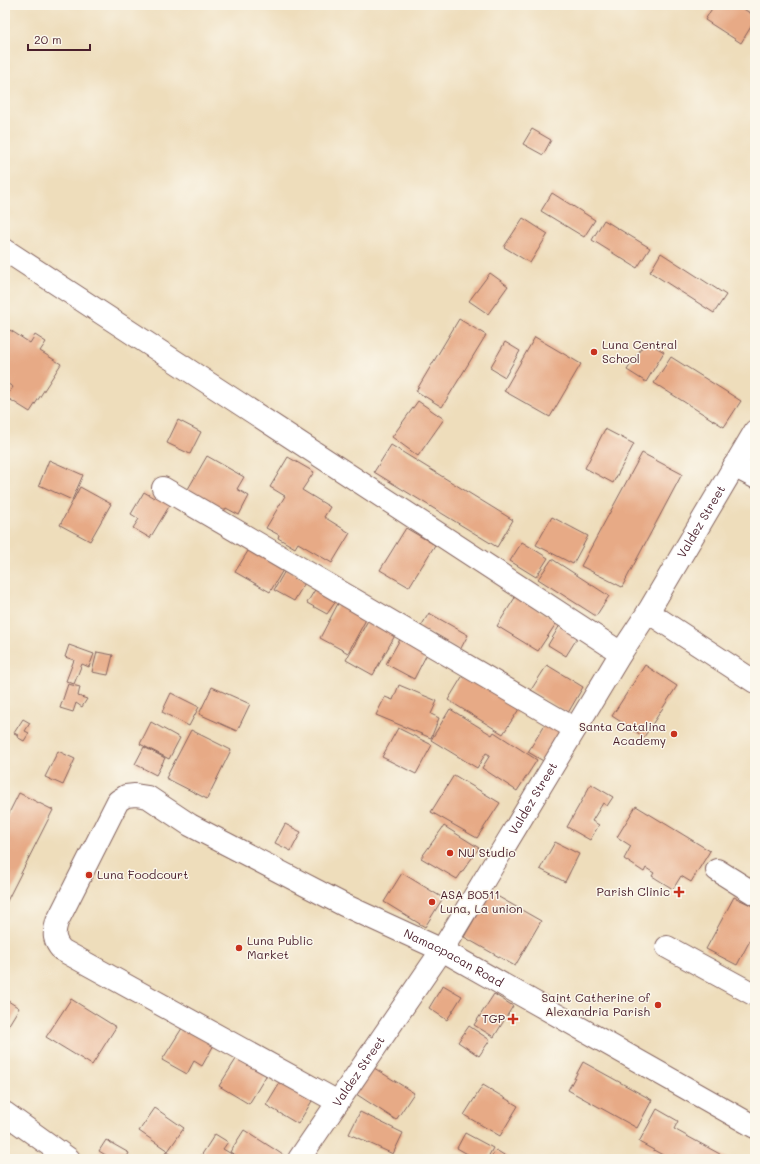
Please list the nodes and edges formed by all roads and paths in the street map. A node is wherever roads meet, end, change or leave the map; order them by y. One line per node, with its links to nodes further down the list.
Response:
1 (5, 250): 7 (street)
2 (755, 431): 3 (street, Valdez Street)
3 (734, 466): 4 (street); 6 (street, Valdez Street)
4 (755, 477)
5 (163, 488): 9 (street)
6 (648, 612): 7 (street, Valdez Street); 8 (street)
7 (621, 652): 9 (street, Valdez Street)
8 (755, 682)
9 (575, 729): 13 (street, Valdez Street)
10 (717, 870): 11 (street)
11 (755, 894)
12 (667, 947): 14 (street)
13 (442, 950): 15 (street, Valdez Street); 15 (street, Namacpacan Road); 17 (street, Namacpacan Road)
14 (755, 995)
15 (338, 1102): 19 (street, Valdez Street)
16 (5, 1113): 18 (street)
17 (755, 1127)
18 (69, 1159)
19 (299, 1159)

